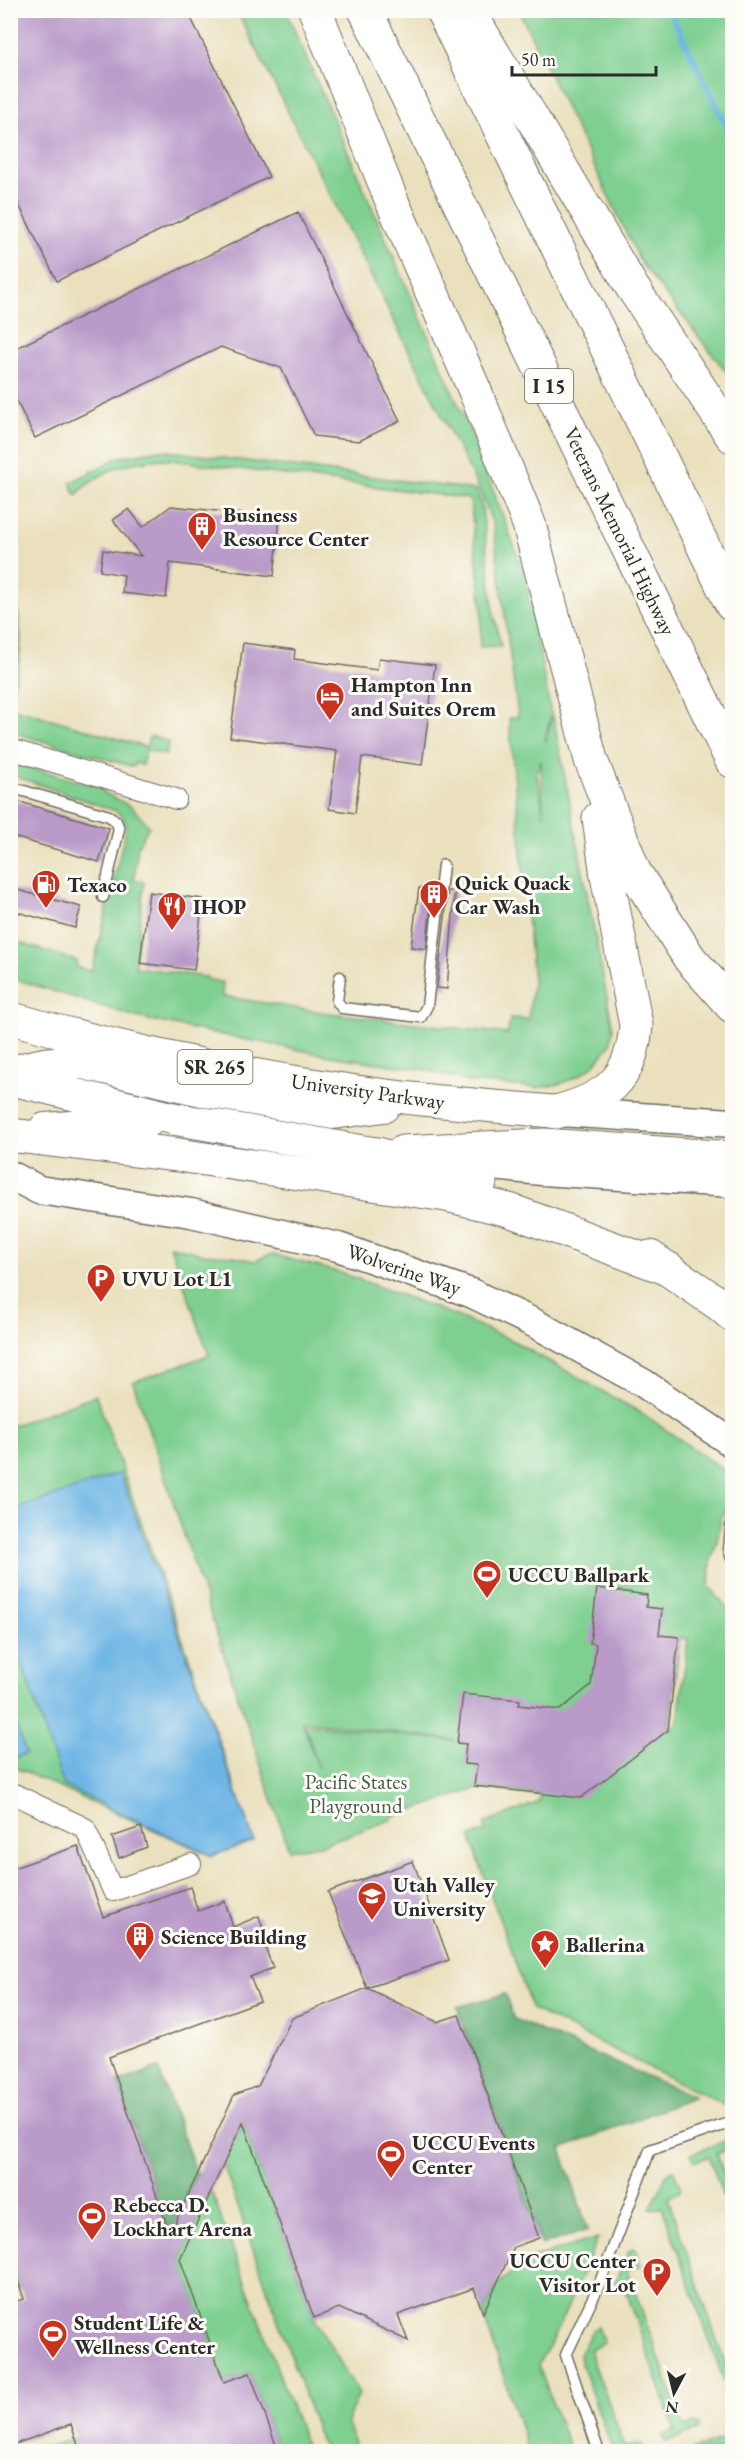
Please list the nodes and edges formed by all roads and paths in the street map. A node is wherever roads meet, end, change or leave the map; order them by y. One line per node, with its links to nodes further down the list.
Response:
1 (315, 10): 8 (highway)
2 (365, 10): 9 (highway, Veterans Memorial Highway / I 15)
3 (442, 10): 6 (highway)
4 (468, 10): 5 (highway)
5 (732, 436)
6 (732, 605)
7 (10, 749): 11 (street)
8 (591, 760): 15 (highway); 20 (highway)
9 (732, 761)
10 (10, 787): 13 (lane)
11 (176, 799)
12 (443, 865): 14 (lane)
13 (103, 897)
14 (340, 977)
15 (732, 1006)
16 (10, 1018): 19 (main road, University Parkway / SR 265)
17 (10, 1073): 19 (main road)
18 (10, 1079): 21 (main road)
19 (423, 1100): 20 (main road, University Parkway / SR 265)
20 (556, 1112): 22 (main road, University Parkway / SR 265)
21 (176, 1119): 23 (main road); 25 (main road)
22 (732, 1123)
23 (10, 1127)
24 (10, 1135): 31 (highway)
25 (378, 1154): 26 (highway); 28 (main road); 31 (highway)
26 (732, 1158)
27 (10, 1175): 29 (main road, Wolverine Way)
28 (732, 1183)
29 (39, 1191): 30 (main road, Wolverine Way); 33 (main road, Wolverine Way)
30 (10, 1195)
31 (669, 1269): 32 (highway)
32 (732, 1315)
33 (732, 1443)
34 (732, 1516): 35 (lane)
35 (732, 1559)
36 (10, 1792): 37 (street)
37 (191, 1864)
38 (732, 2122): 39 (lane)
39 (599, 2451)

